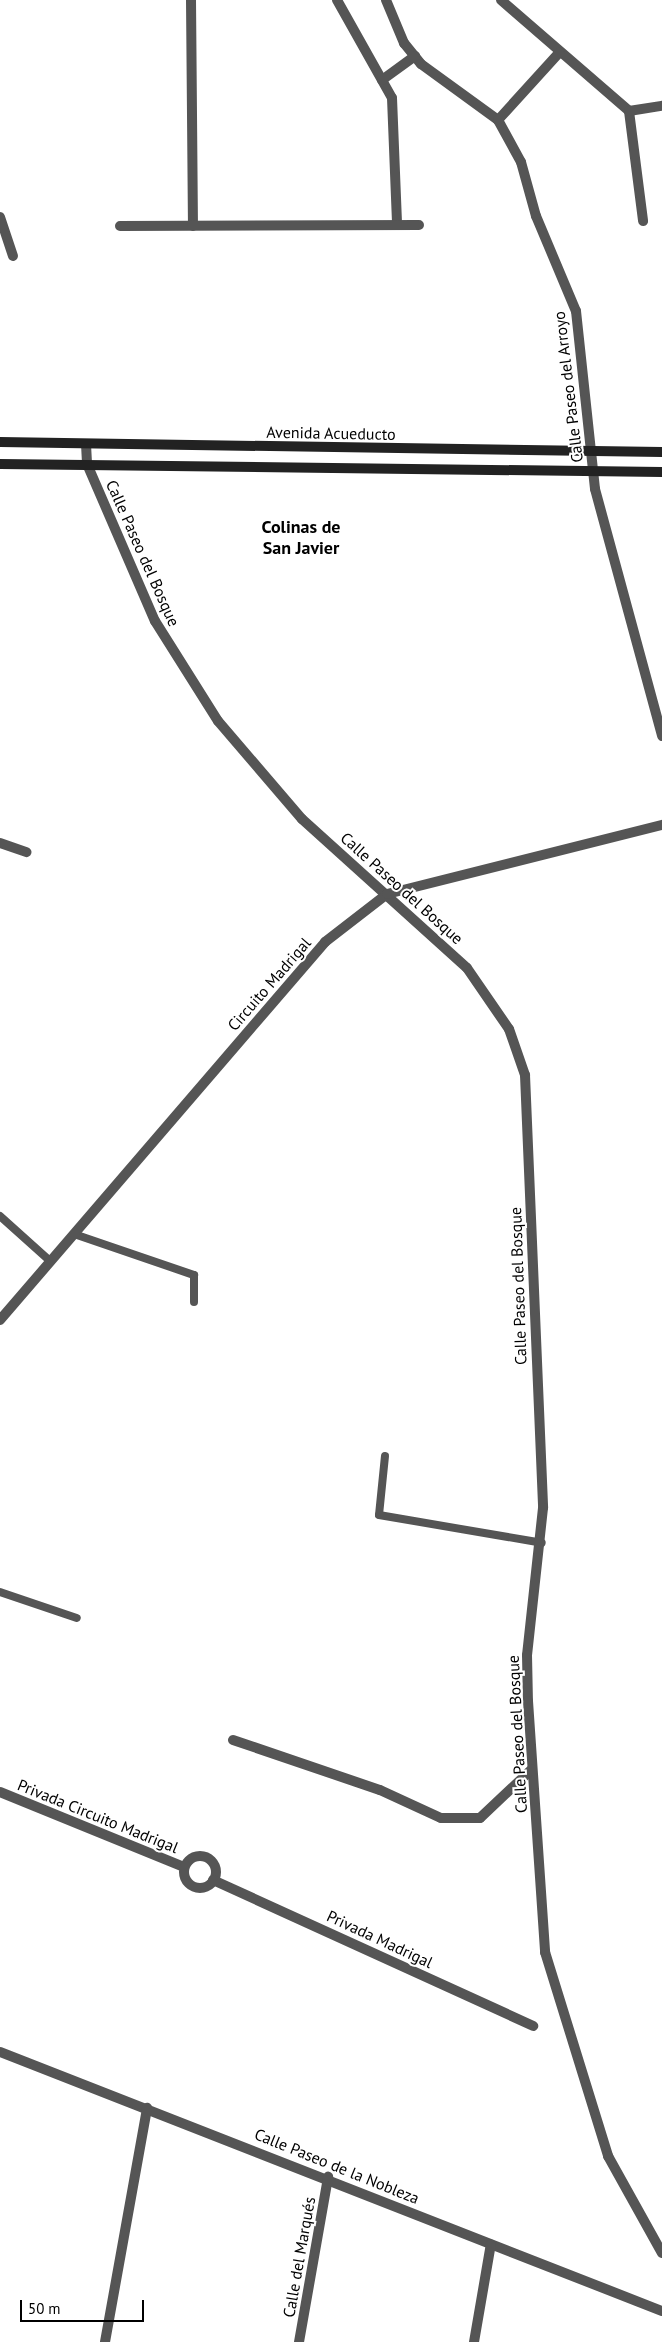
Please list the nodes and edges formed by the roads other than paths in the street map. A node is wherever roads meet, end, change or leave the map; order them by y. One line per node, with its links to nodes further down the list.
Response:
1 (191, 0): 16 (street)
2 (337, 0): 7 (street)
3 (386, 0): 6 (street, Calle Paseo del Arroyo)
4 (501, 0): 5 (street)
5 (559, 53): 9 (street); 10 (street)
6 (415, 56): 7 (street); 10 (street, Calle Paseo del Arroyo)
7 (382, 80): 13 (street)
8 (662, 106): 9 (street)
9 (629, 111): 12 (street)
10 (498, 120): 20 (street, Calle Paseo del Arroyo)
11 (0, 217): 17 (street)
12 (643, 220)
13 (397, 225): 14 (street); 16 (street)
14 (419, 225)
15 (120, 226): 16 (street)
16 (193, 226)
17 (13, 256)
18 (0, 442): 19 (main road, Avenida Acueducto)
19 (86, 444): 20 (main road, Avenida Acueducto); 23 (street, Calle Paseo del Bosque)
20 (591, 451): 21 (main road, Avenida Acueducto); 24 (street, Calle Paseo del Arroyo)
21 (662, 452)
22 (0, 464): 23 (main road, Avenida Acueducto)
23 (87, 464): 24 (main road, Avenida Acueducto); 30 (street, Calle Paseo del Bosque)
24 (593, 471): 25 (main road, Avenida Acueducto); 26 (street, Calle Paseo del Arroyo)
25 (662, 472)
26 (662, 736)
27 (662, 825): 30 (street, Circuito Madrigal)
28 (0, 843): 29 (street)
29 (26, 852)
30 (387, 894): 32 (street, Circuito Madrigal); 37 (street, Calle Paseo del Bosque)
31 (0, 1216): 33 (lane)
32 (74, 1234): 33 (street, Circuito Madrigal); 34 (lane)
33 (50, 1261): 35 (street, Circuito Madrigal)
34 (194, 1302)
35 (0, 1320)
36 (384, 1456): 37 (lane)
37 (542, 1542): 41 (street, Calle Paseo del Bosque)
38 (0, 1592): 39 (lane)
39 (77, 1618)
40 (233, 1740): 41 (street)
41 (532, 1769): 50 (street, Calle Paseo del Bosque)
42 (0, 1792): 43 (street, Privada Circuito Madrigal)
43 (184, 1867): 44 (street); 44 (street)
44 (213, 1880): 45 (street, Privada Madrigal)
45 (534, 2026)
46 (0, 2052): 47 (street, Calle Paseo de la Nobleza)
47 (148, 2108): 48 (street, Calle Paseo de la Nobleza); 52 (street)
48 (328, 2178): 49 (street, Calle Paseo de la Nobleza); 53 (street, Calle del Marqués)
49 (492, 2244): 51 (street, Calle Paseo de la Nobleza); 54 (street)
50 (662, 2253)
51 (662, 2311)
52 (105, 2342)
53 (299, 2342)
54 (474, 2342)

